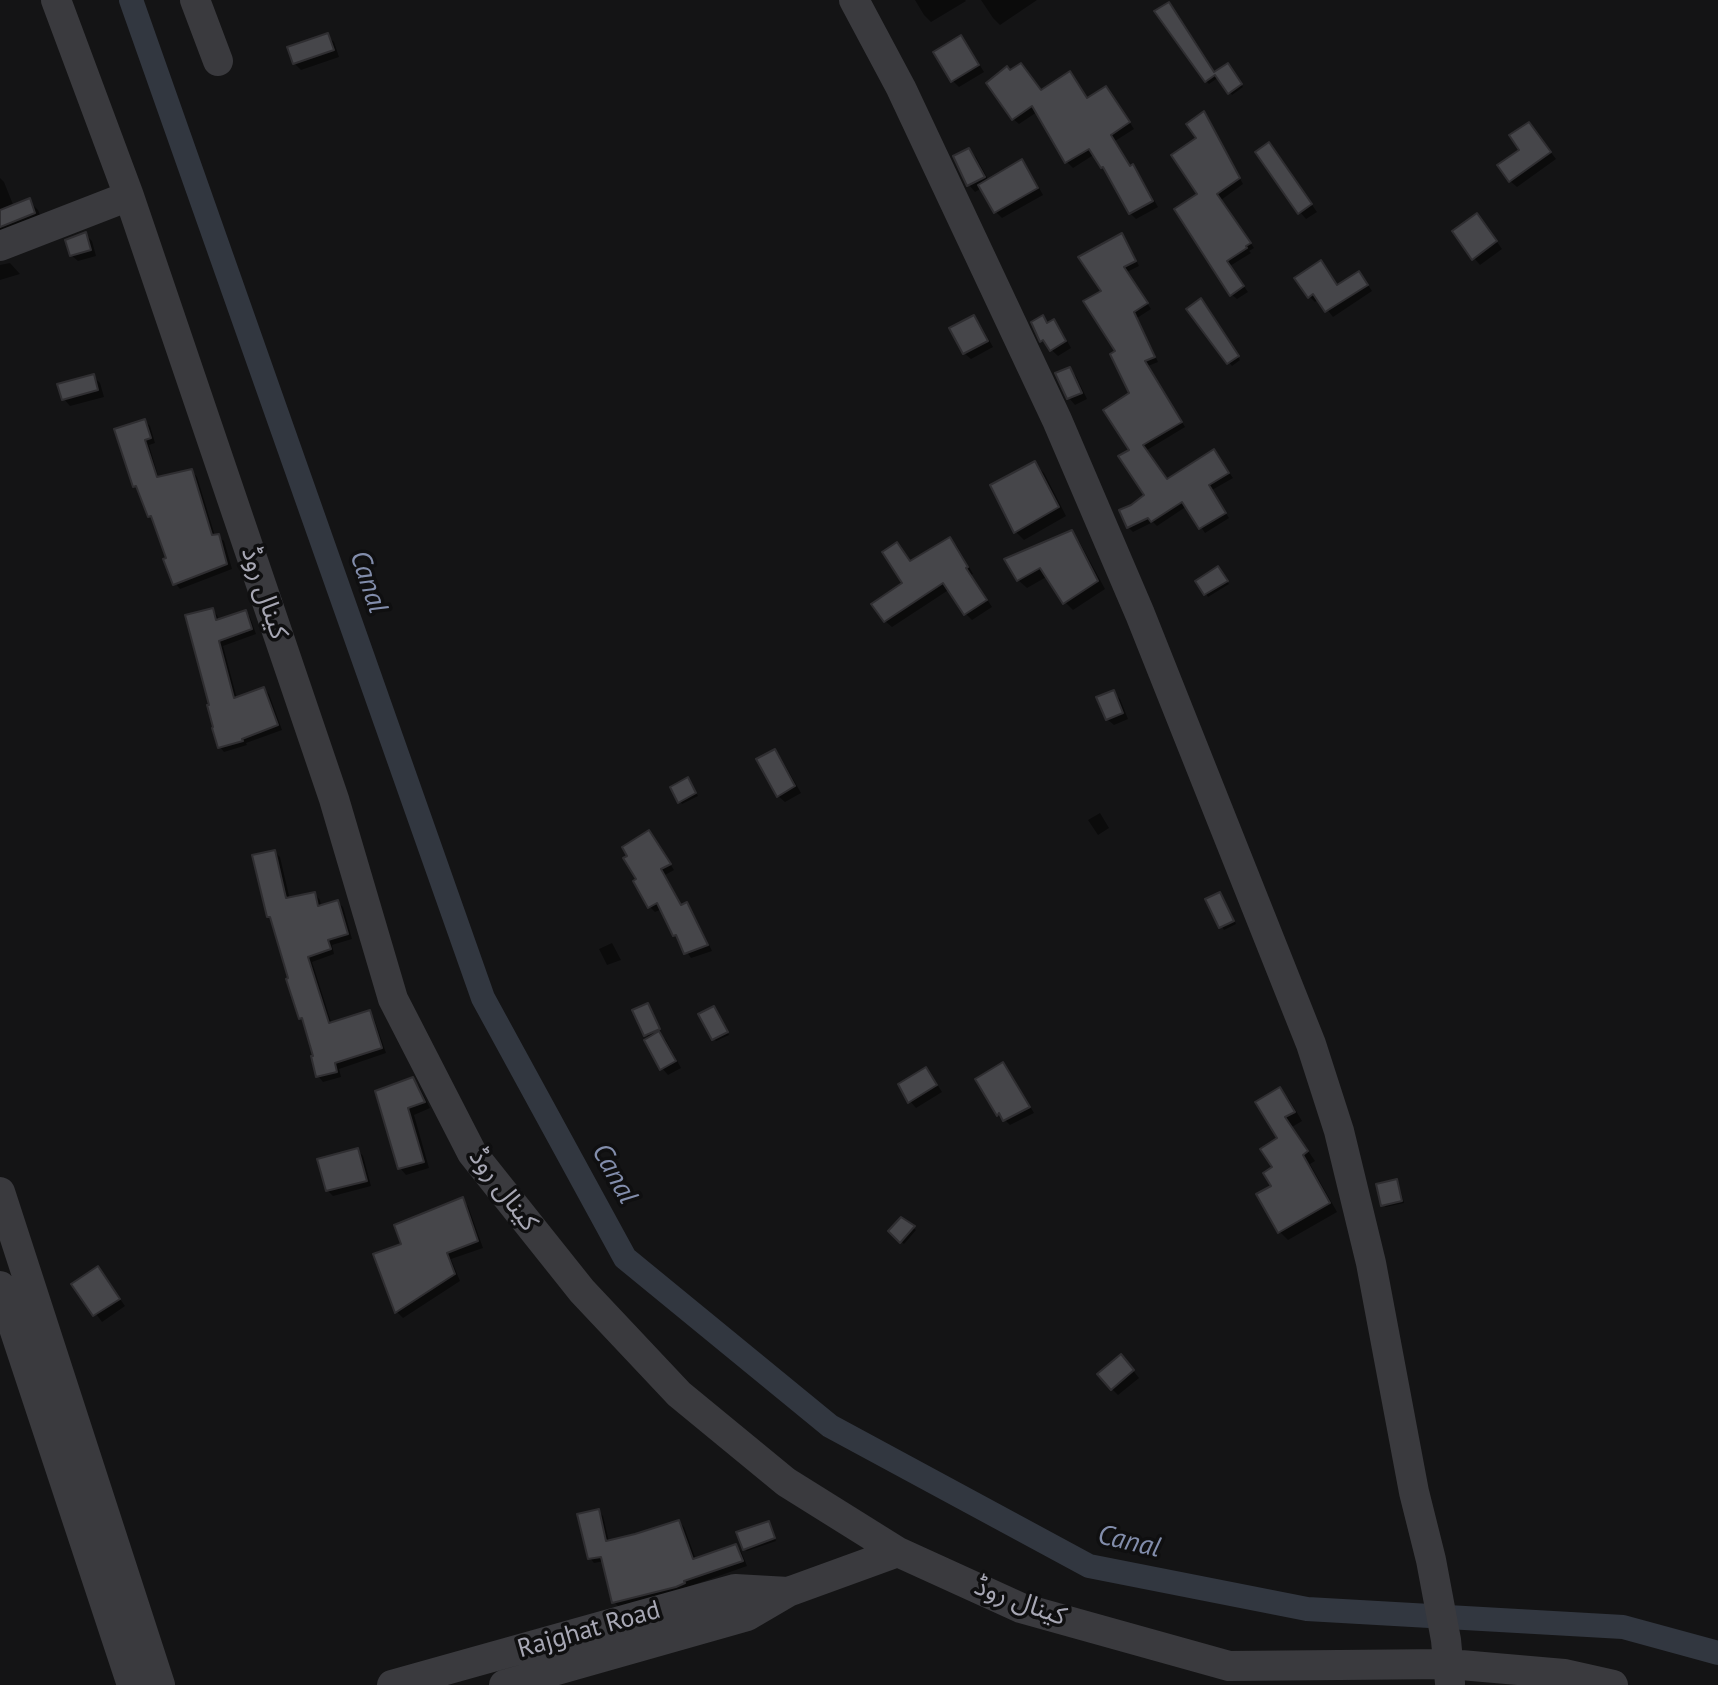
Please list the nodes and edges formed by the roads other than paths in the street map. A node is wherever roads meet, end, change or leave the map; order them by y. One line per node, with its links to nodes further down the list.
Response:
1 (56, 0): 5 (street, کینال روڈ)
2 (195, 0): 4 (street)
3 (854, 0): 12 (street)
4 (218, 61)
5 (129, 196): 6 (street); 9 (street, کینال روڈ)
6 (0, 246)
7 (0, 1192): 11 (street)
8 (0, 1286): 11 (street)
9 (898, 1552): 10 (street, Rajghat Road); 12 (street, کینال روڈ)
10 (788, 1592): 15 (street, Rajghat Road); 16 (street, Rajghat Road)
11 (125, 1620): 13 (street); 14 (street)
12 (1443, 1669): 17 (street, کینال روڈ)
13 (132, 1685)
14 (160, 1685)
15 (392, 1685)
16 (504, 1685)
17 (1613, 1685)

